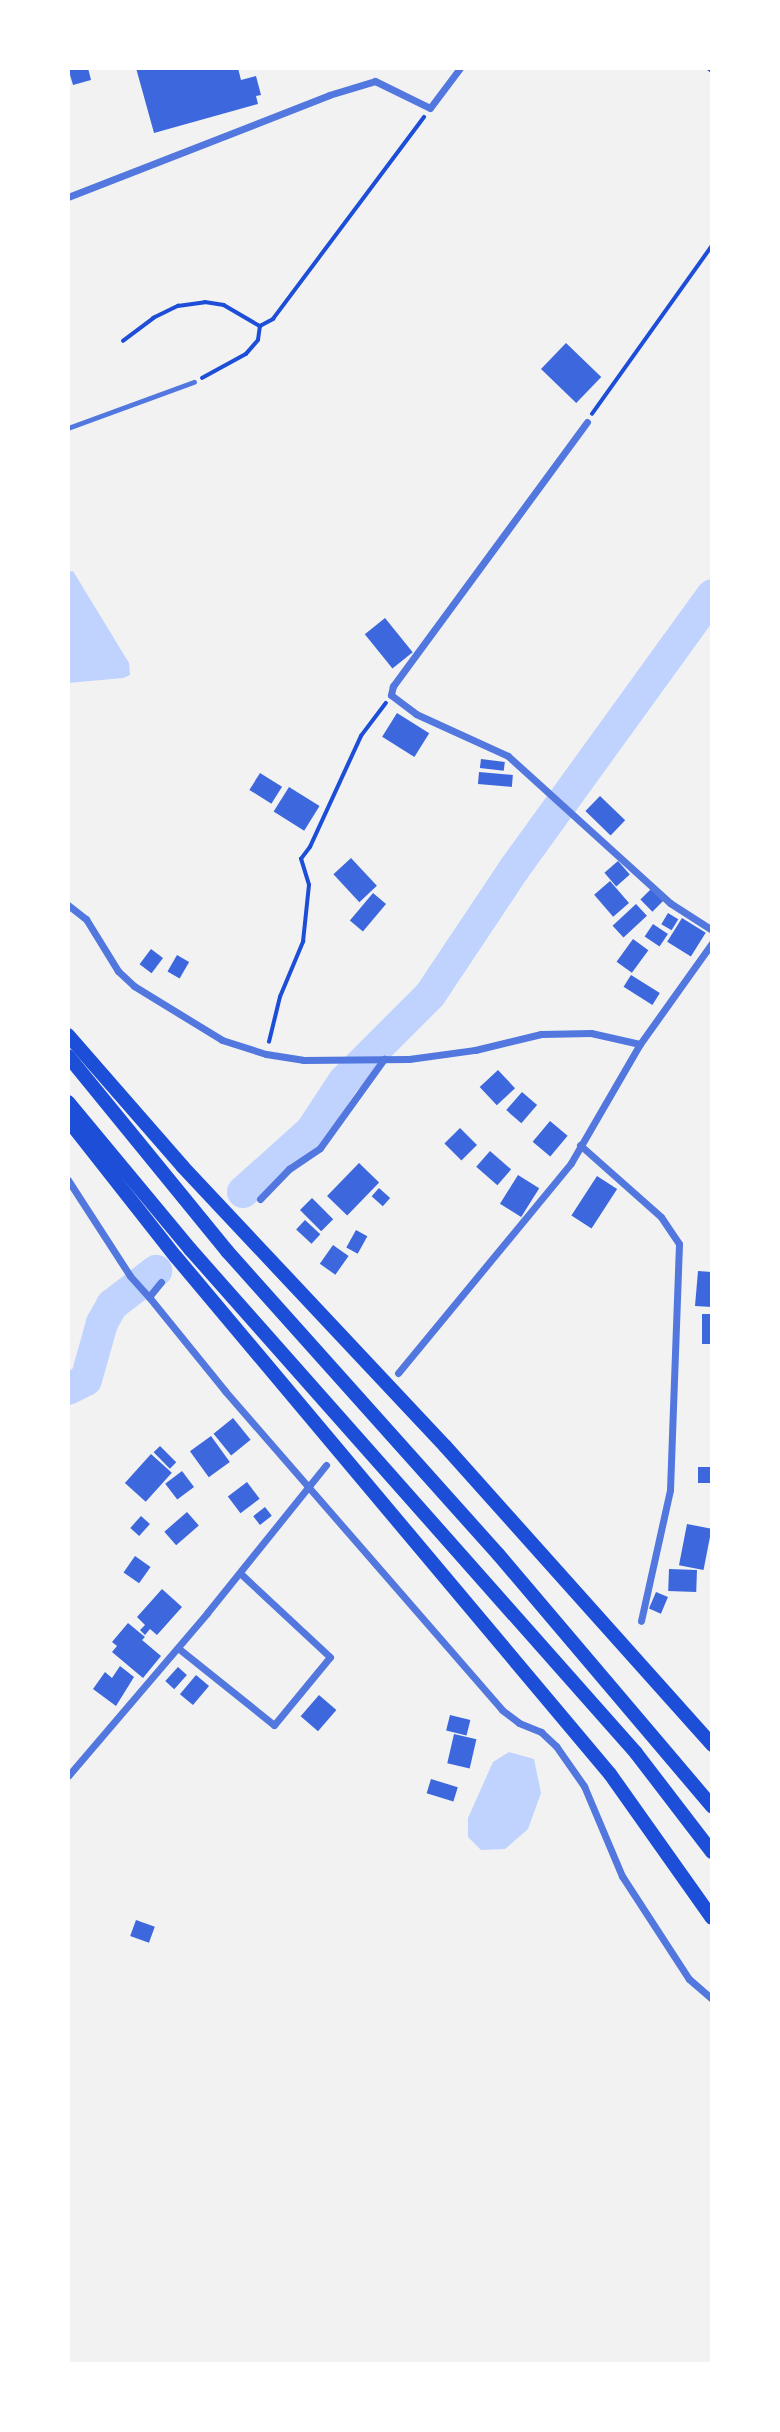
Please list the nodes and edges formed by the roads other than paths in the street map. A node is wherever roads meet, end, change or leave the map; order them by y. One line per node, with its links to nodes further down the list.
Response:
1 (460, 68): 2 (street)
2 (68, 197)
3 (194, 382): 5 (lane)
4 (587, 422): 7 (street)
5 (68, 428)
6 (68, 905): 12 (street)
7 (712, 930)
8 (712, 943): 10 (street)
9 (68, 1035): 26 (highway)
10 (640, 1044): 12 (street); 15 (street)
11 (68, 1056): 28 (highway)
12 (384, 1059): 17 (street)
13 (68, 1102): 29 (highway)
14 (68, 1120): 30 (highway)
15 (580, 1145): 20 (street); 24 (street)
16 (68, 1180): 19 (street)
17 (260, 1199)
18 (161, 1282): 19 (street)
19 (149, 1297): 22 (street)
20 (398, 1373)
21 (327, 1465): 22 (street)
22 (309, 1487): 23 (street); 31 (street)
23 (240, 1573): 25 (street); 25 (street)
24 (641, 1621)
25 (178, 1647): 27 (street)
26 (712, 1745)
27 (68, 1776)
28 (712, 1806)
29 (712, 1852)
30 (712, 1918)
31 (712, 1999)

